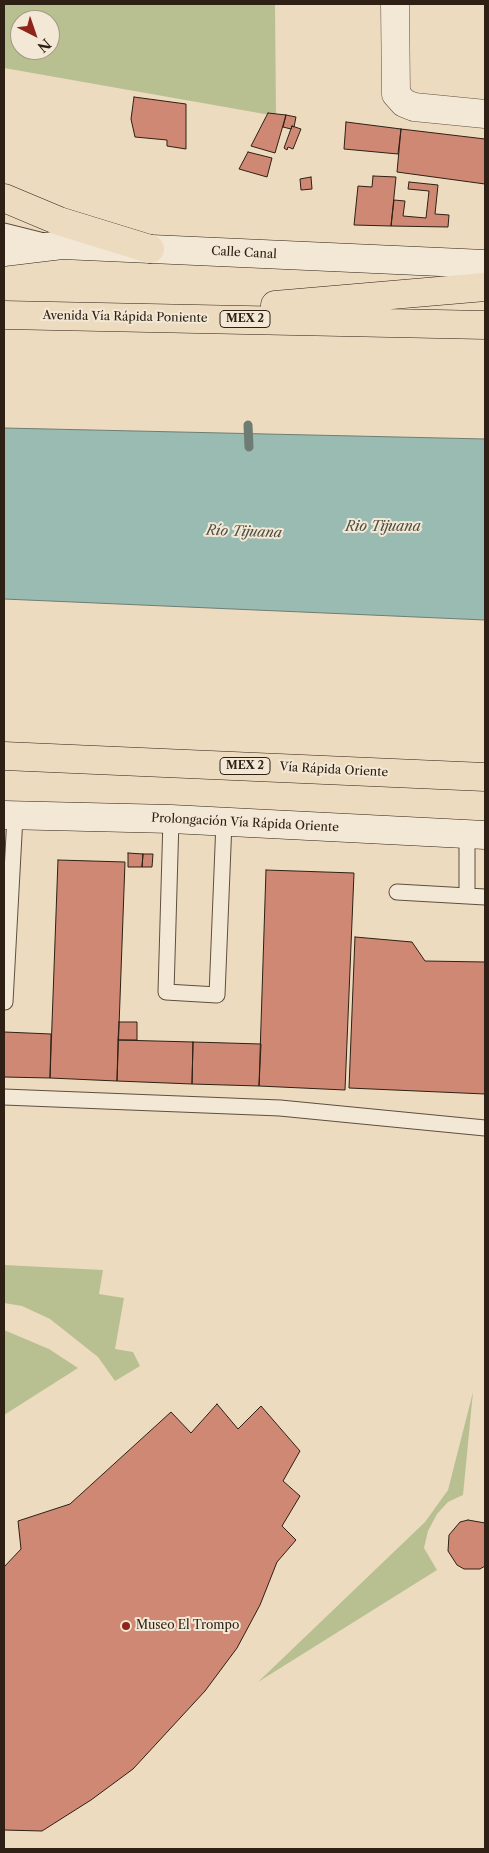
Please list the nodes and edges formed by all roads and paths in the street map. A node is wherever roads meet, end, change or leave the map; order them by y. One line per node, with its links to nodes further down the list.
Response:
1 (395, 4): 2 (main road)
2 (485, 114)
3 (4, 198): 6 (main road)
4 (4, 231): 5 (lane)
5 (62, 245): 6 (main road, Calle Canal); 7 (main road, Calle Canal)
6 (150, 249): 8 (main road, Calle Canal)
7 (4, 252)
8 (485, 264)
9 (485, 287): 11 (main road)
10 (4, 315): 11 (main road, Avenida Vía Rápida Poniente / MEX 2)
11 (131, 317): 12 (main road, Avenida Vía Rápida Poniente / MEX 2)
12 (485, 325)
13 (4, 756): 14 (main road, Vía Rápida Oriente / MEX 2)
14 (485, 777)
15 (9, 815): 16 (main road, Prolongación Vía Rápida Oriente); 22 (lane)
16 (171, 819): 17 (main road, Prolongación Vía Rápida Oriente); 17 (lane)
17 (224, 822): 18 (main road, Prolongación Vía Rápida Oriente)
18 (476, 834): 20 (lane)
19 (398, 892): 20 (lane)
20 (467, 896): 21 (lane)
21 (485, 897)
22 (5, 1002)
23 (4, 1097): 24 (lane)
24 (485, 1128)

